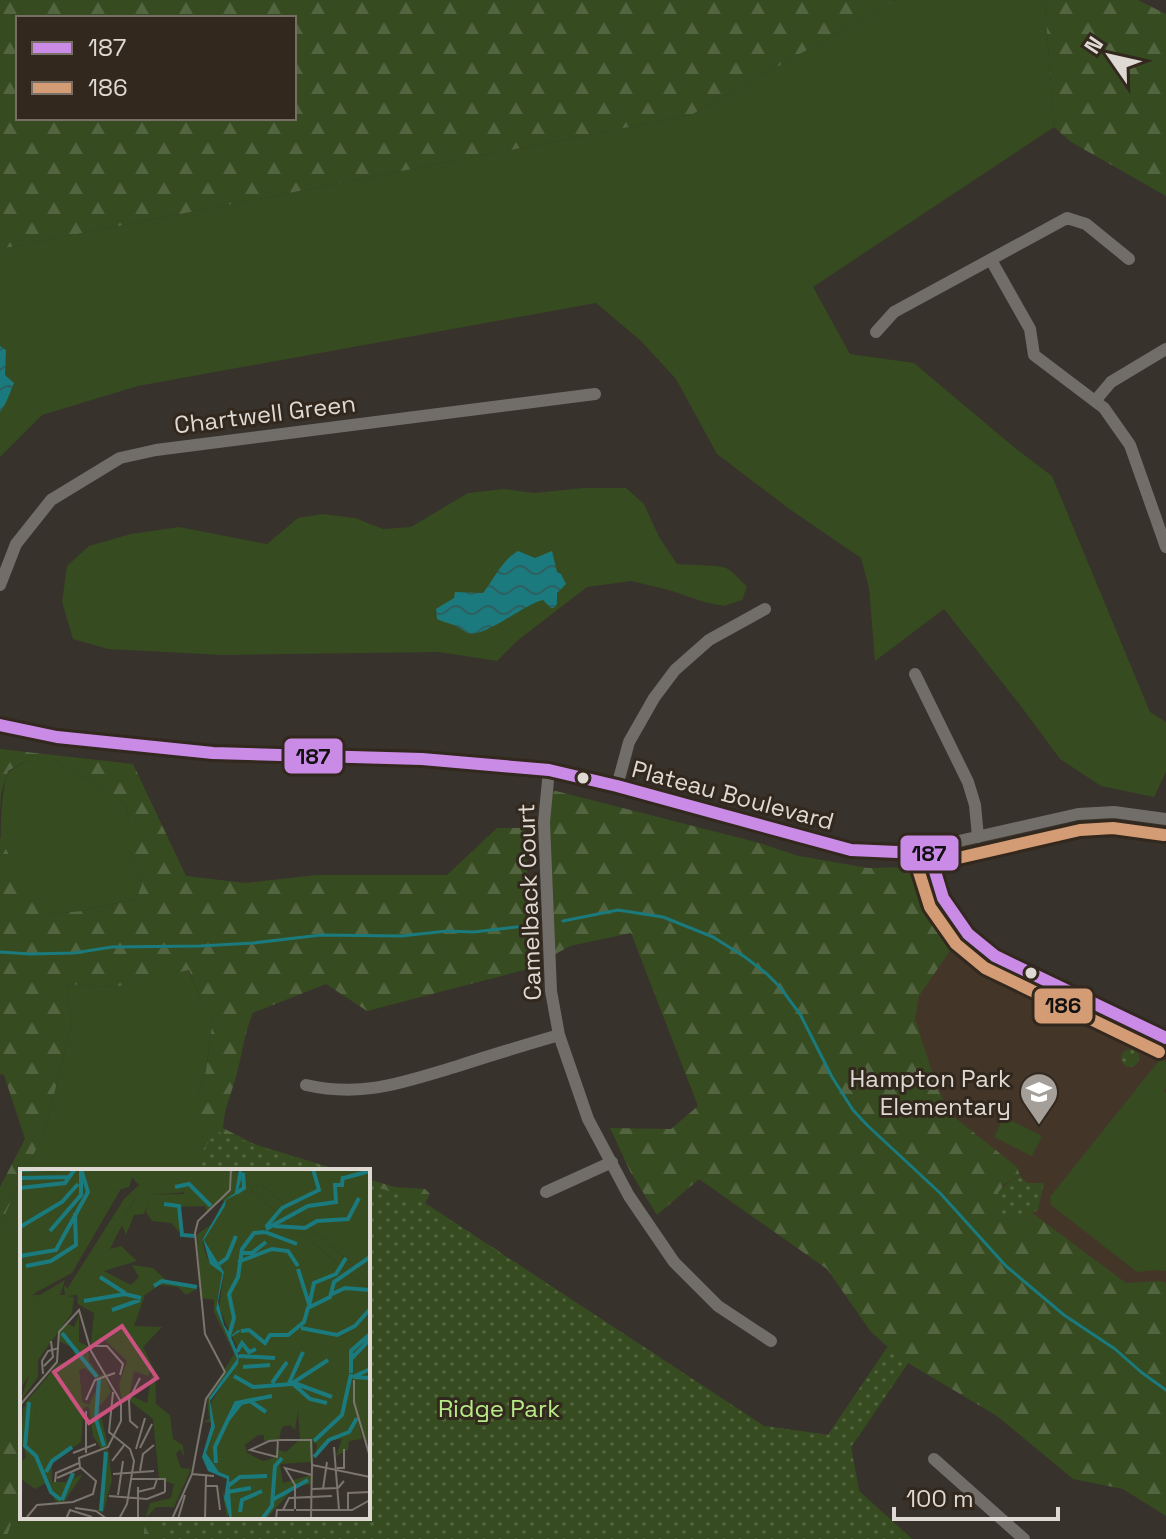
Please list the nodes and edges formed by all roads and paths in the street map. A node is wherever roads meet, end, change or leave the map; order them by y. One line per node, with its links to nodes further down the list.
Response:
1 (1129, 259): 2 (street)
2 (991, 260): 3 (street); 6 (street)
3 (876, 332)
4 (1166, 349): 6 (street)
5 (595, 394): 9 (street, Chartwell Green)
6 (1095, 401): 7 (street)
7 (1160, 511): 8 (street)
8 (1166, 547)
9 (0, 585)
10 (765, 609): 14 (street)
11 (915, 674): 17 (street)
12 (0, 725): 13 (street, Plateau Boulevard)
13 (549, 770): 14 (street, Plateau Boulevard); 19 (street, Camelback Court)
14 (617, 786): 18 (street, Plateau Boulevard)
15 (1166, 804): 16 (street)
16 (1163, 818): 17 (street, Plateau Boulevard)
17 (978, 837): 18 (street, Plateau Boulevard)
18 (928, 848): 20 (street)
19 (559, 1035): 21 (street); 22 (street, Camelback Court)
20 (1166, 1038)
21 (306, 1085)
22 (612, 1162): 23 (street); 24 (street, Camelback Court)
23 (546, 1192)
24 (771, 1341)
25 (934, 1459): 26 (street)
26 (1024, 1539)

